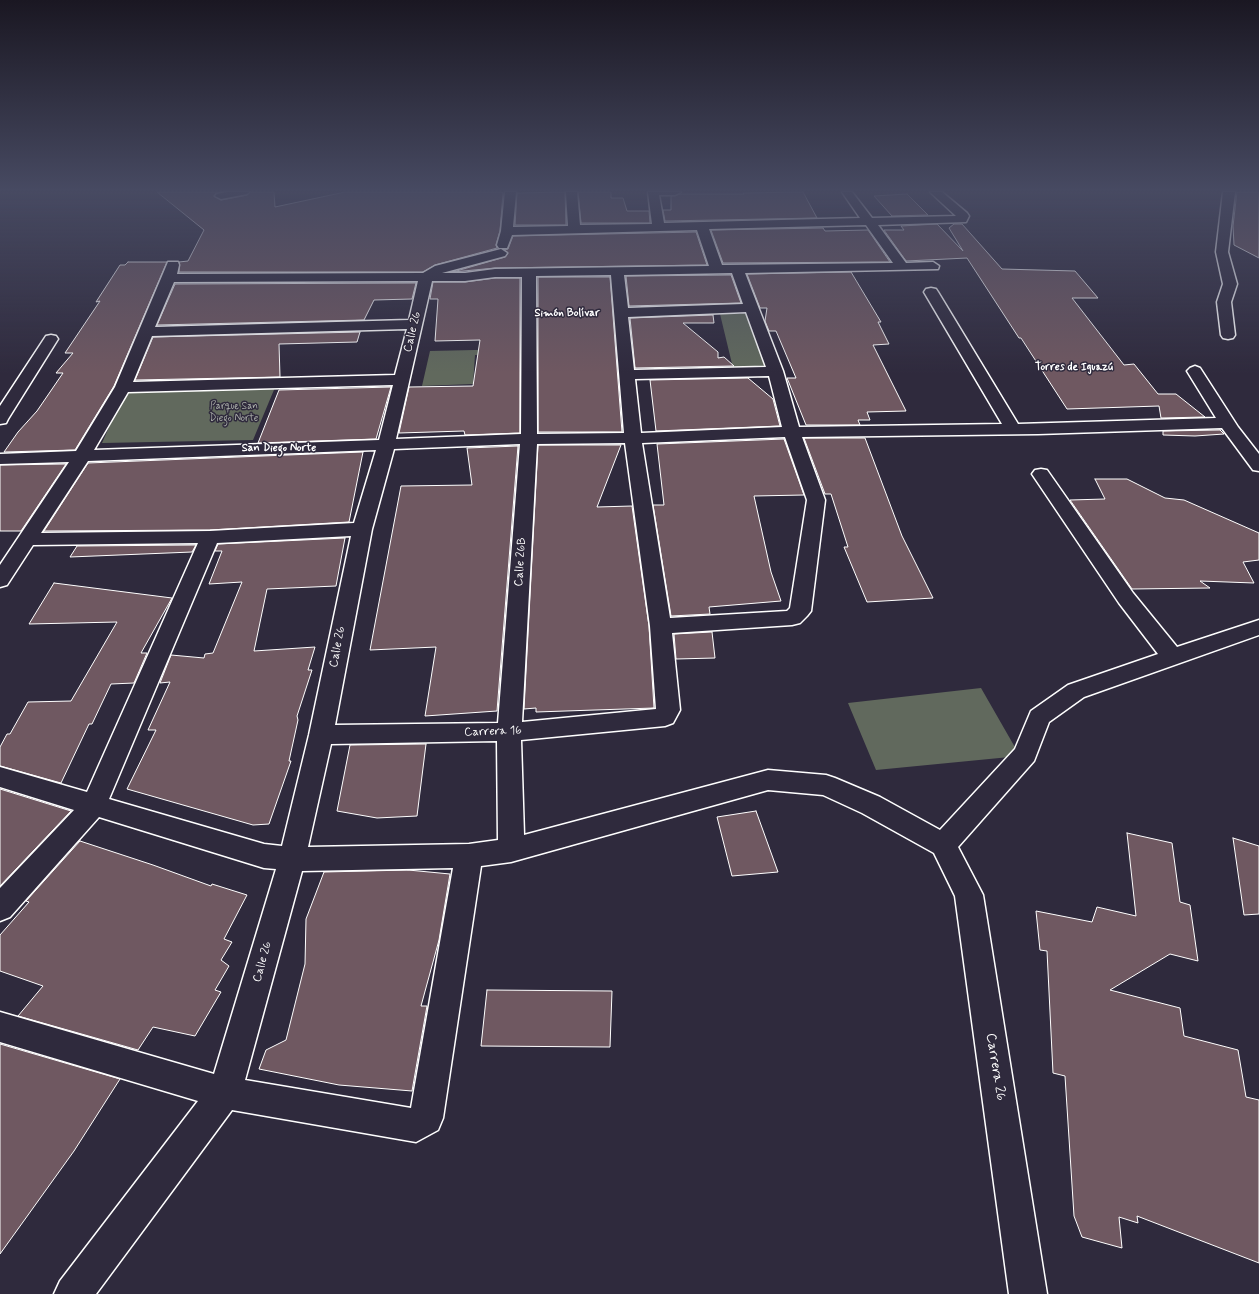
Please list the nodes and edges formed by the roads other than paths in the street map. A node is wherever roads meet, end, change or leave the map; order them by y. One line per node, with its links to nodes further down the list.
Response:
1 (711, 252): 7 (street)
2 (892, 252): 6 (street)
3 (1222, 252): 18 (street)
4 (501, 253): 10 (street); 12 (street)
5 (933, 266): 6 (street)
6 (903, 267): 8 (street)
7 (717, 269): 8 (street); 9 (street)
8 (737, 269): 14 (street)
9 (617, 271): 11 (street); 15 (street)
10 (495, 273): 11 (street); 12 (street)
11 (529, 274): 30 (street, Calle 26B)
12 (426, 277): 16 (street, Calle 26); 17 (street)
13 (931, 292): 27 (street)
14 (752, 308): 15 (street); 20 (street)
15 (620, 313): 22 (street)
16 (415, 324): 17 (street); 23 (street, Calle 26)
17 (147, 332): 24 (street)
18 (1228, 335)
19 (52, 339): 25 (street)
20 (775, 371): 22 (street); 28 (street)
21 (1195, 371): 26 (street)
22 (627, 375): 29 (street)
23 (401, 380): 24 (street); 31 (street, Calle 26)
24 (123, 387): 32 (street)
25 (0, 419)
26 (1227, 423): 27 (street); 34 (street)
27 (1013, 429): 28 (street)
28 (792, 432): 29 (street); 40 (street)
29 (633, 438): 30 (street); 40 (street)
30 (529, 439): 31 (street); 43 (street, Calle 26B)
31 (385, 444): 32 (street); 36 (street, Calle 26)
32 (82, 456): 33 (street); 38 (street)
33 (0, 459)
34 (1259, 466)
35 (1041, 474): 42 (street)
36 (362, 529): 37 (street); 44 (street, Calle 26)
37 (210, 537): 38 (street); 46 (street)
38 (26, 539): 39 (street)
39 (0, 580)
40 (661, 626): 43 (street, Carrera 16)
41 (1259, 627): 42 (street)
42 (1172, 657): 47 (street)
43 (509, 732): 44 (street, Carrera 16); 48 (street, Calle 26B)
44 (321, 734): 50 (street, Calle 26)
45 (0, 777): 46 (street)
46 (94, 805): 50 (street); 51 (street)
47 (943, 845): 48 (street); 55 (street, Carrera 26)
48 (511, 850): 49 (street)
49 (469, 856): 50 (street); 53 (street)
50 (292, 859): 53 (street, Calle 26)
51 (0, 908)
52 (0, 1027): 53 (street)
53 (225, 1093): 54 (street)
54 (73, 1294)
55 (1028, 1294)

